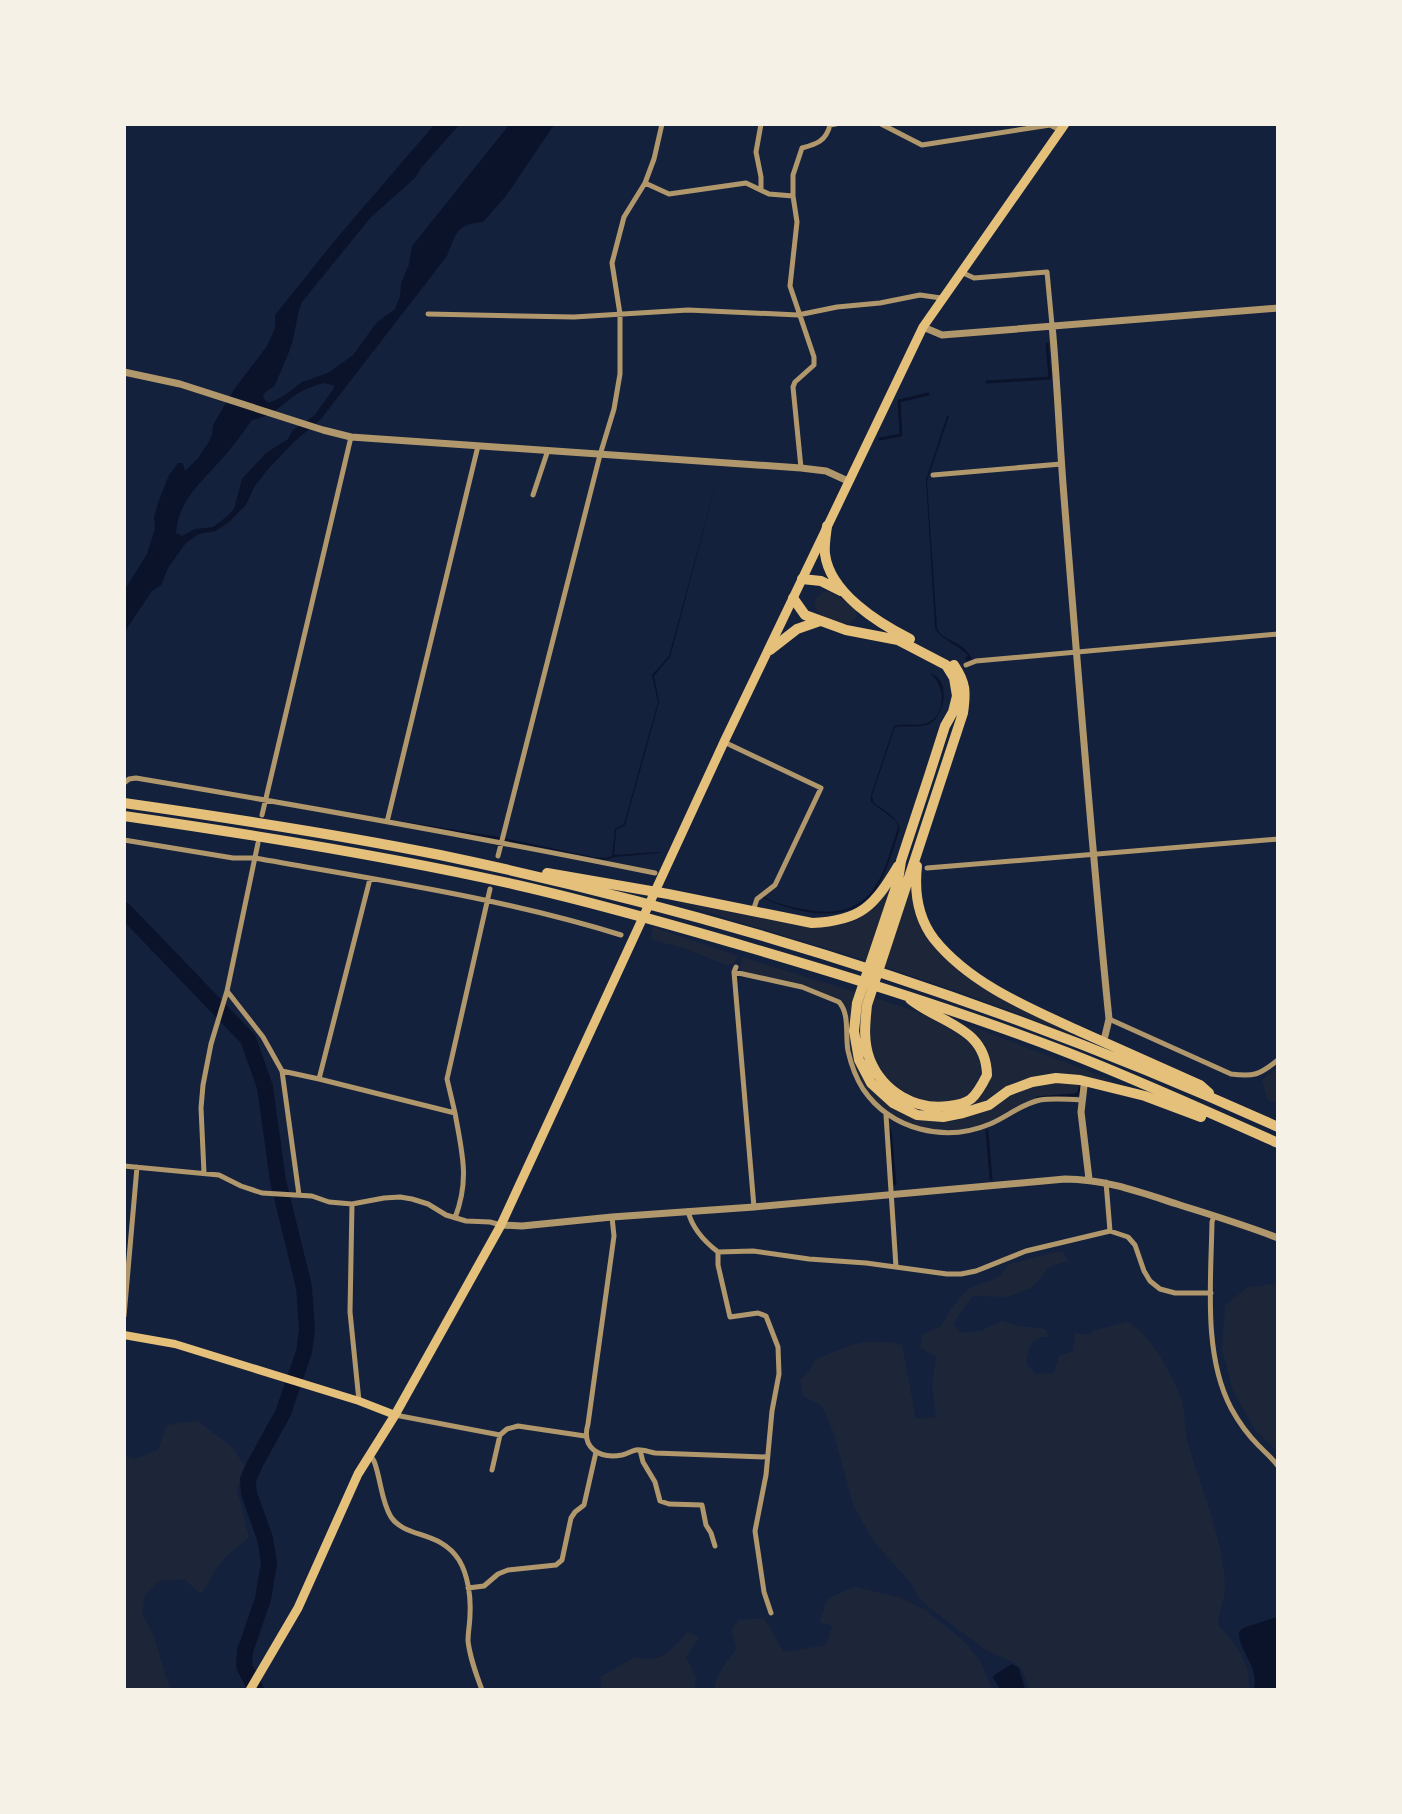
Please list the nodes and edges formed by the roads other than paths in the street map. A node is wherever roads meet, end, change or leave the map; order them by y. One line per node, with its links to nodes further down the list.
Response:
1 (662, 124): 7 (street)
2 (761, 124): 8 (street)
3 (836, 124): 9 (street)
4 (881, 124): 5 (street)
5 (1050, 125): 6 (street)
6 (1063, 128): 10 (main road)
7 (645, 183): 8 (street); 14 (street)
8 (760, 189): 9 (street)
9 (793, 196): 15 (street)
10 (961, 272): 11 (main road); 16 (street)
11 (941, 298): 15 (street); 17 (main road)
12 (1278, 308): 16 (street)
13 (428, 314): 14 (street)
14 (620, 314): 15 (street); 22 (street)
15 (798, 315): 24 (street)
16 (1052, 325): 17 (street); 23 (street)
17 (923, 327): 26 (main road)
18 (124, 372): 19 (street)
19 (351, 436): 20 (street); 39 (street)
20 (478, 446): 21 (street); 43 (street)
21 (548, 450): 22 (street); 27 (street)
22 (600, 455): 24 (street); 46 (street)
23 (1061, 464): 25 (street); 35 (street)
24 (801, 468): 26 (street)
25 (933, 475)
26 (848, 481): 28 (main road)
27 (534, 495)
28 (827, 526): 29 (main road); 30 (highway)
29 (802, 579): 30 (highway); 31 (main road)
30 (842, 591): 48 (highway)
31 (793, 598): 32 (highway); 34 (main road)
32 (820, 621): 34 (highway); 53 (highway)
33 (1278, 634): 35 (street)
34 (770, 650): 37 (main road)
35 (1076, 651): 36 (street); 49 (street)
36 (966, 665)
37 (724, 742): 59 (street); 88 (main road)
38 (124, 783): 39 (street)
39 (265, 800): 41 (street); 43 (street)
40 (124, 803): 50 (highway)
41 (262, 815)
42 (124, 816): 62 (highway)
43 (387, 822): 46 (street)
44 (1278, 839): 49 (street)
45 (124, 840): 52 (street)
46 (501, 842): 51 (street); 55 (street)
47 (258, 843): 52 (street)
48 (919, 845): 62 (highway); 70 (highway)
49 (1093, 854): 54 (street); 63 (street)
50 (439, 855): 53 (highway); 70 (highway)
51 (498, 856)
52 (255, 858): 56 (street); 61 (street)
53 (902, 861): 74 (highway)
54 (927, 868)
55 (655, 873)
56 (370, 879): 58 (street); 67 (street)
57 (490, 889): 58 (street)
58 (488, 900): 60 (street); 71 (street)
59 (754, 908)
60 (621, 936)
61 (226, 993): 66 (street); 77 (street)
62 (904, 995): 74 (highway)
63 (1109, 1019): 64 (street); 65 (street)
64 (1106, 1036)
65 (1278, 1060)
66 (282, 1071): 67 (street); 81 (street)
67 (319, 1079): 71 (street)
68 (1084, 1086): 69 (street)
69 (1081, 1100): 72 (street); 78 (street)
70 (1216, 1100): 73 (highway)
71 (455, 1113): 87 (street)
72 (886, 1115): 80 (street); 83 (street)
73 (1278, 1127)
74 (1278, 1144)
75 (124, 1166): 76 (street)
76 (137, 1167): 77 (street); 94 (street)
77 (204, 1173): 81 (street)
78 (1089, 1179): 79 (street); 80 (street)
79 (1106, 1182): 86 (street); 89 (street)
80 (891, 1194): 83 (street); 92 (street)
81 (297, 1195): 82 (street)
82 (352, 1204): 87 (street); 96 (street)
83 (754, 1207): 84 (street)
84 (688, 1211): 85 (street); 91 (street)
85 (612, 1216): 88 (street); 99 (street)
86 (1214, 1216): 90 (street); 93 (street)
87 (455, 1218): 88 (street)
88 (501, 1225): 97 (main road)
89 (1110, 1231): 92 (street); 93 (street)
90 (1278, 1238)
91 (718, 1252): 92 (street); 103 (street)
92 (896, 1267)
93 (1211, 1293): 104 (street)
94 (124, 1316)
95 (124, 1335): 96 (main road)
96 (359, 1401): 97 (main road)
97 (394, 1415): 98 (street); 102 (main road)
98 (500, 1435): 99 (street); 105 (street)
99 (585, 1436): 101 (street)
100 (640, 1450): 101 (street); 103 (street); 106 (street)
101 (596, 1452): 107 (street)
102 (370, 1455): 107 (street); 109 (main road)
103 (767, 1457): 108 (street)
104 (1278, 1466)
105 (492, 1470)
106 (715, 1546)
107 (468, 1588): 110 (street)
108 (771, 1613)
109 (250, 1689)
110 (482, 1689)

